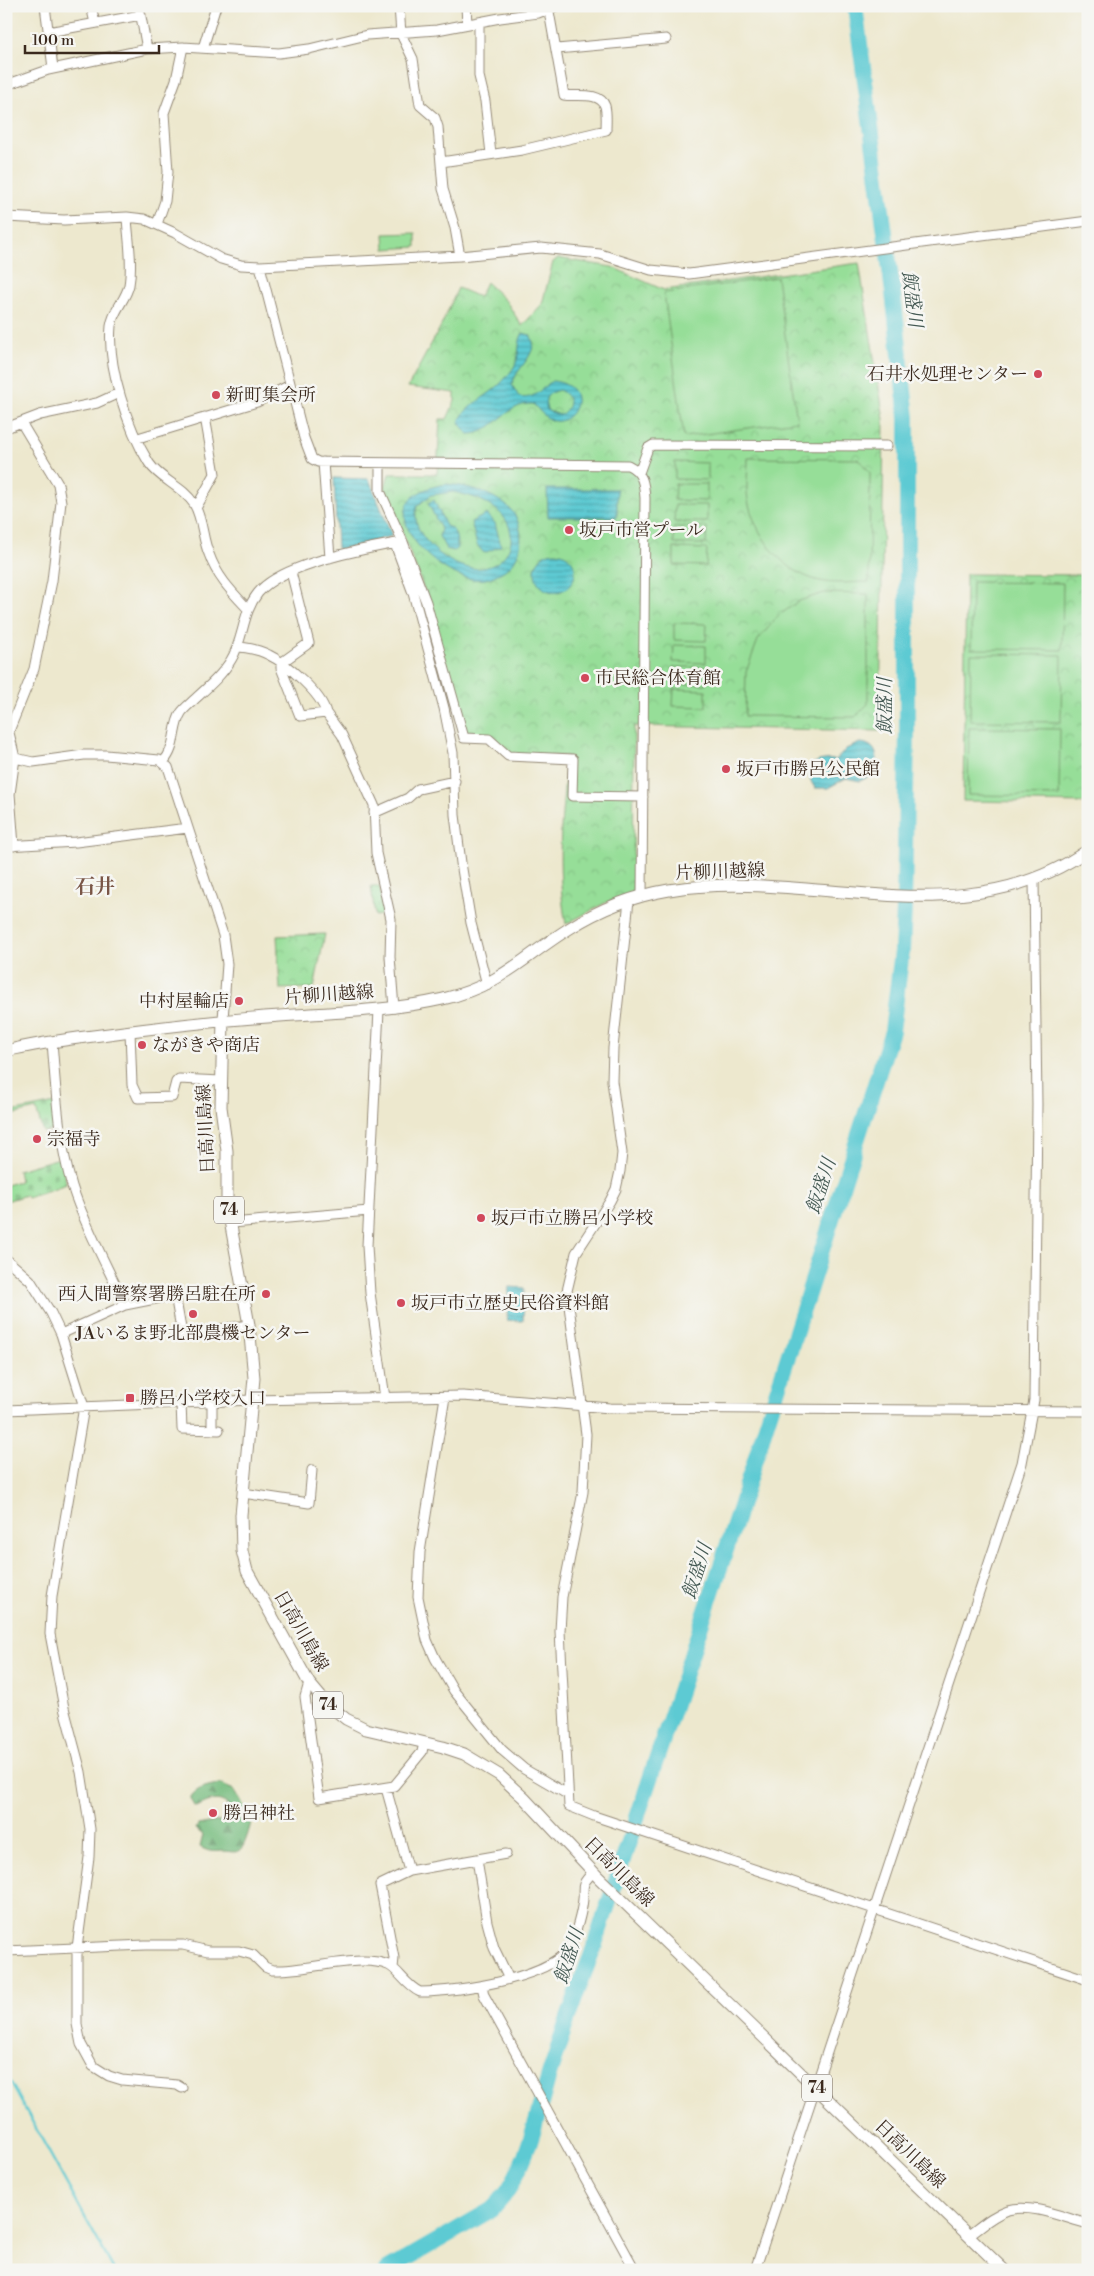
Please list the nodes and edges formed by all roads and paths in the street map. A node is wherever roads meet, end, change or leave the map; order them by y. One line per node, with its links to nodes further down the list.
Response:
1 (45, 6): 11 (street)
2 (91, 6): 9 (street)
3 (216, 6): 15 (street)
4 (399, 6): 12 (street)
5 (466, 6): 10 (street)
6 (551, 7): 8 (street); 17 (street)
7 (140, 11): 9 (street); 16 (street)
8 (479, 22): 10 (street); 20 (street)
9 (94, 24): 11 (street)
10 (467, 24): 12 (street)
11 (48, 32): 18 (street)
12 (400, 34): 15 (street); 21 (street)
13 (666, 39): 17 (street)
14 (183, 47): 15 (street); 16 (street); 25 (street)
15 (202, 48)
16 (147, 49): 18 (street)
17 (557, 49): 20 (street)
18 (53, 68): 19 (street)
19 (6, 85)
20 (491, 154): 21 (street)
21 (441, 162): 26 (street)
22 (6, 217): 23 (street)
23 (127, 217): 25 (street); 29 (street)
24 (1088, 221): 26 (street)
25 (157, 224): 27 (street)
26 (460, 256): 27 (street)
27 (260, 266): 28 (street)
28 (290, 385): 30 (street); 35 (street)
29 (119, 393): 31 (street); 33 (street)
30 (205, 417): 33 (street); 38 (street)
31 (22, 424): 32 (street); 47 (street)
32 (6, 428)
33 (138, 438): 38 (street)
34 (887, 446): 37 (street)
35 (323, 462): 36 (street); 40 (street)
36 (380, 463): 37 (street); 39 (street)
37 (639, 474): 51 (street)
38 (196, 508): 42 (street)
39 (399, 543): 40 (street); 50 (street); 51 (street)
40 (330, 558): 41 (street)
41 (291, 572): 42 (street); 44 (street)
42 (248, 609): 43 (street)
43 (239, 647): 44 (street); 49 (street)
44 (281, 662): 45 (street); 45 (street)
45 (326, 713): 52 (street)
46 (6, 720): 47 (street)
47 (9, 731): 48 (street)
48 (11, 761): 49 (street); 54 (street)
49 (163, 762): 53 (street)
50 (455, 781): 52 (street); 59 (street)
51 (643, 797): 57 (street)
52 (374, 813): 60 (street)
53 (188, 828): 54 (street); 62 (street)
54 (10, 846)
55 (1088, 850): 56 (main road, 片柳川越線)
56 (1034, 880): 57 (main road, 片柳川越線); 81 (street)
57 (642, 896): 58 (main road, 片柳川越線)
58 (629, 900): 59 (main road, 片柳川越線); 79 (street)
59 (487, 985): 60 (main road, 片柳川越線)
60 (394, 1008): 61 (main road, 片柳川越線)
61 (379, 1010): 62 (main road, 片柳川越線); 67 (street)
62 (223, 1019): 63 (main road); 66 (main road, 日高川島線 / 74)
63 (130, 1031): 64 (main road); 66 (street)
64 (52, 1042): 65 (main road); 70 (street)
65 (6, 1051)
66 (220, 1081): 68 (main road, 日高川島線 / 74)
67 (369, 1211): 68 (street); 74 (street)
68 (232, 1223): 71 (main road, 日高川島線 / 74)
69 (6, 1259): 72 (street)
70 (125, 1305): 71 (street); 72 (street)
71 (249, 1325): 75 (main road, 日高川島線 / 74)
72 (61, 1334): 78 (street)
73 (445, 1397): 74 (street); 79 (street); 88 (street)
74 (385, 1398): 75 (street)
75 (253, 1400): 76 (street); 84 (main road, 日高川島線 / 74)
76 (212, 1402): 77 (street); 77 (street)
77 (181, 1403): 78 (street)
78 (84, 1407): 80 (street); 94 (street)
79 (583, 1407): 81 (street); 88 (street)
80 (6, 1410)
81 (1032, 1411): 82 (street); 93 (street)
82 (1088, 1411)
83 (312, 1470): 84 (street)
84 (243, 1493): 85 (main road, 日高川島線 / 74)
85 (309, 1683): 86 (main road, 日高川島線 / 74); 87 (street)
86 (424, 1742): 87 (street); 92 (main road, 日高川島線 / 74)
87 (386, 1788): 91 (street)
88 (567, 1794): 93 (street)
89 (506, 1854): 90 (street)
90 (478, 1859): 91 (street); 97 (street)
91 (409, 1871): 96 (street)
92 (595, 1874): 97 (street); 100 (main road, 日高川島線 / 74)
93 (874, 1909): 98 (street); 100 (street)
94 (77, 1948): 95 (street); 96 (street); 101 (street)
95 (6, 1951)
96 (393, 1968): 99 (street)
97 (508, 1979): 99 (street)
98 (1088, 1980)
99 (482, 1986): 104 (street)
100 (816, 2087): 103 (main road, 日高川島線 / 74); 105 (street)
101 (182, 2088)
102 (1088, 2224): 103 (street)
103 (969, 2236): 106 (main road, 日高川島線 / 74)
104 (635, 2270)
105 (755, 2270)
106 (1004, 2270)

